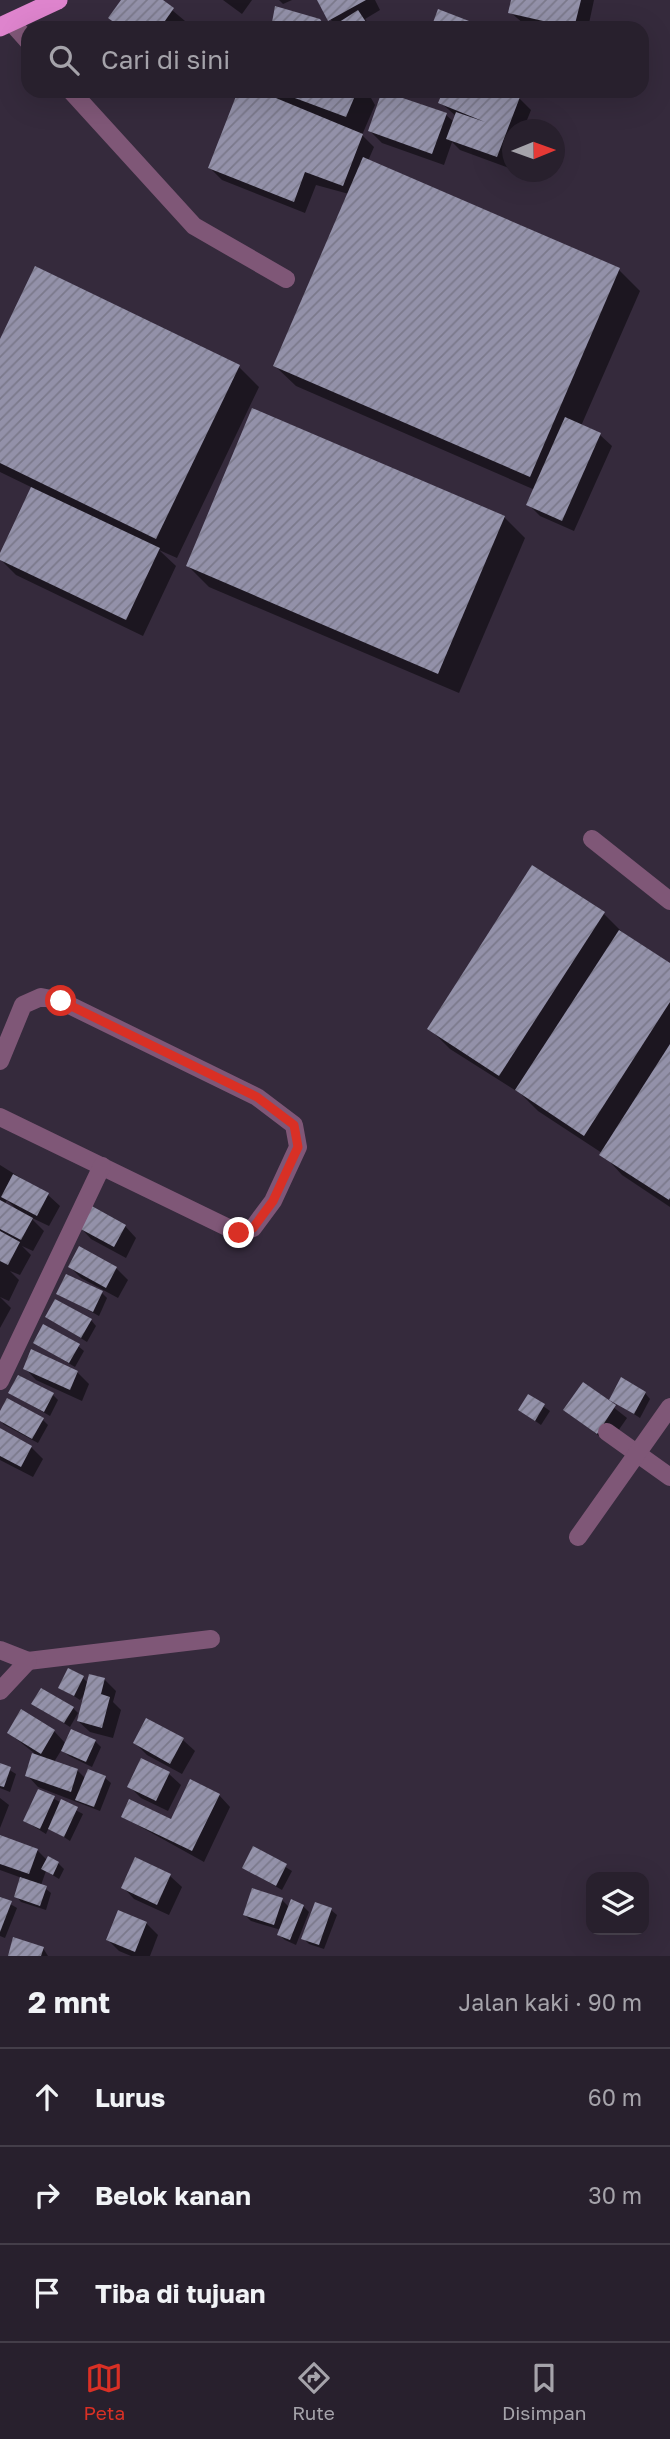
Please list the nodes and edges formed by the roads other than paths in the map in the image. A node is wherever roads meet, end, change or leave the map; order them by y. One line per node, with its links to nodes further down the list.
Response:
1 (58, 0): 2 (highway)
2 (5, 25): 3 (street)
3 (21, 36)
4 (77, 98): 5 (street)
5 (286, 279)
6 (592, 839): 7 (street)
7 (670, 901)
8 (0, 1061): 10 (street)
9 (0, 1117): 10 (street)
10 (102, 1166): 11 (street)
11 (0, 1381)
12 (670, 1407): 14 (street)
13 (607, 1432): 14 (street)
14 (636, 1452): 15 (street); 16 (street)
15 (670, 1476)
16 (578, 1537)
17 (211, 1639): 19 (street)
18 (0, 1650): 19 (street)
19 (28, 1661): 20 (street)
20 (0, 1691)

